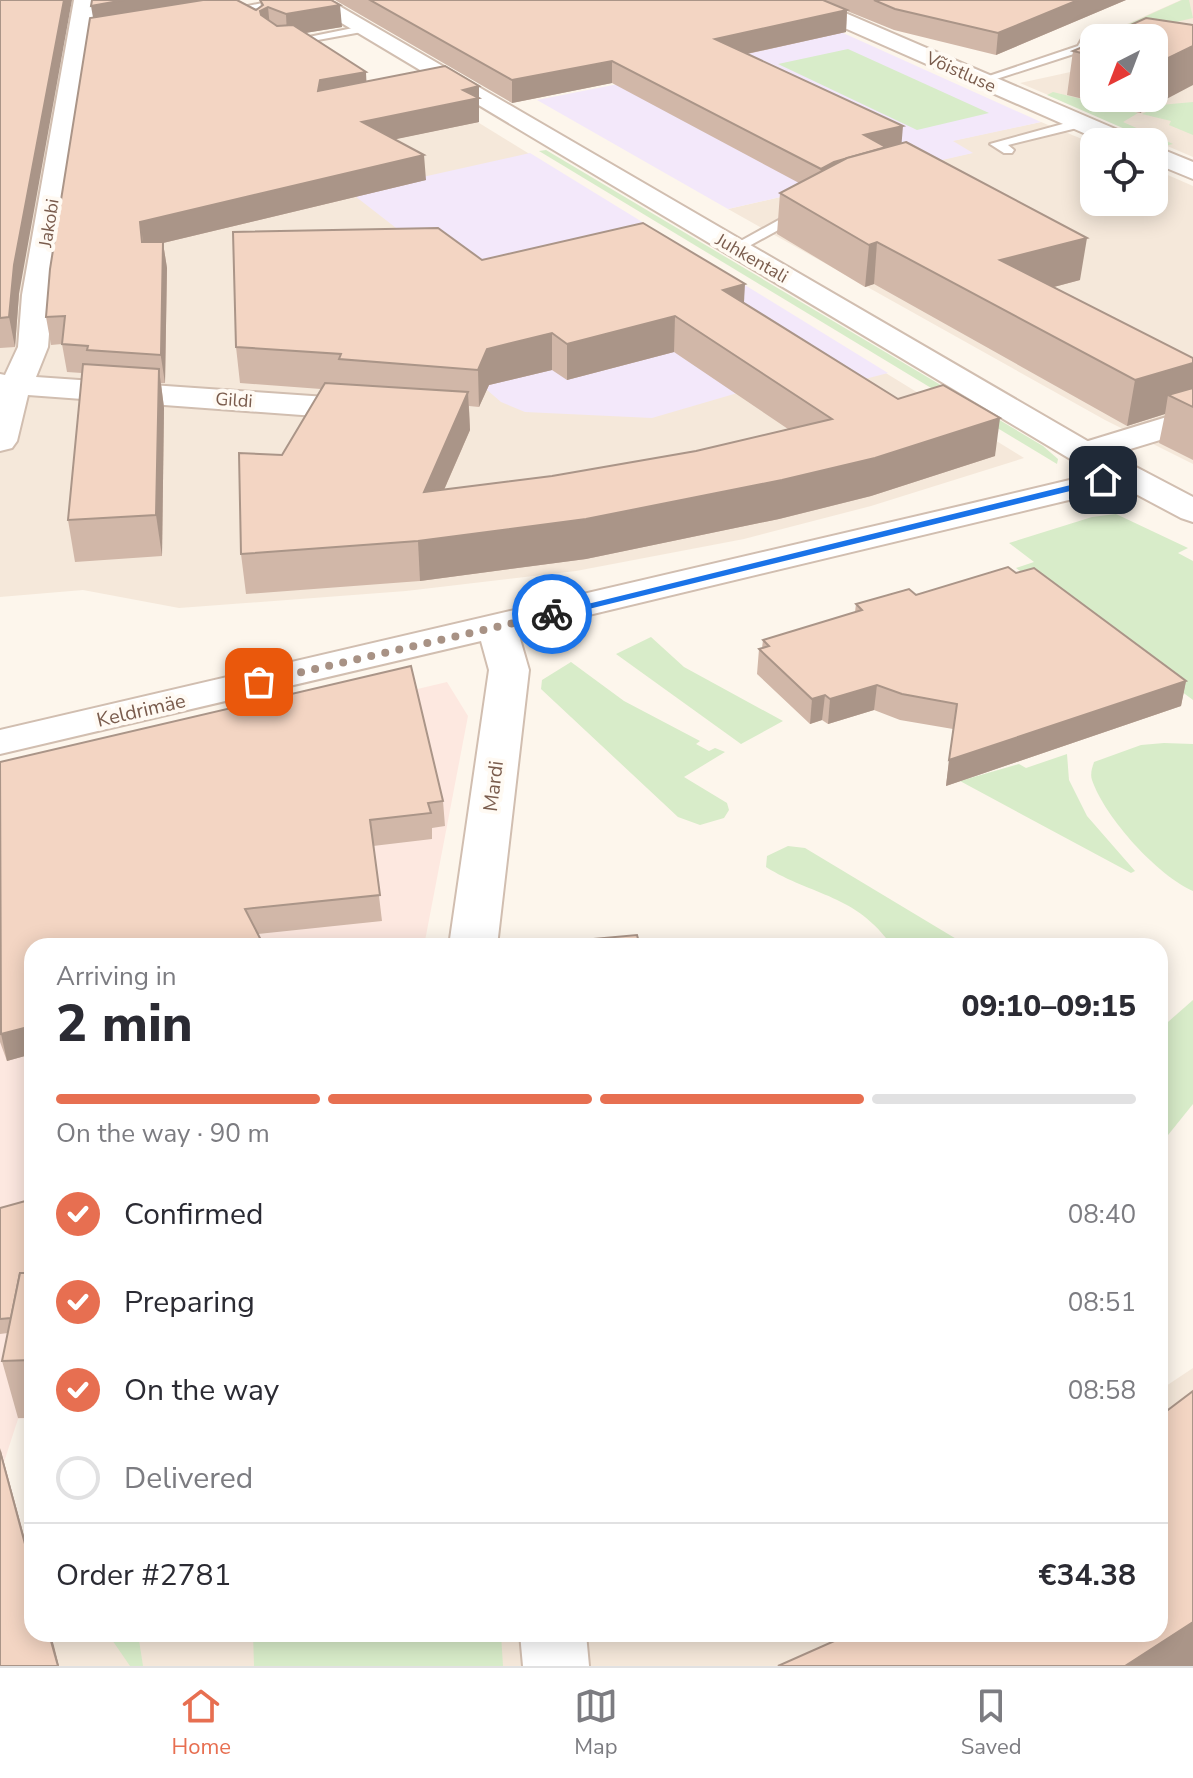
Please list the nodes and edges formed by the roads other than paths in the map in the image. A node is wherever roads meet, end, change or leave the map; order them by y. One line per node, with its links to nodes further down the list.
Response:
1 (85, 0): 21 (street, Jakobi)
2 (296, 0): 5 (lane)
3 (314, 0): 8 (street, Juhkentali)
4 (797, 0): 13 (street, Võistluse)
5 (233, 10): 6 (lane); 7 (lane)
6 (203, 15)
7 (245, 18)
8 (363, 29): 10 (lane); 20 (street, Juhkentali)
9 (271, 34): 10 (lane)
10 (298, 41): 11 (lane)
11 (311, 49)
12 (1080, 49): 13 (lane)
13 (980, 81): 14 (street, Võistluse)
14 (1081, 123): 15 (street, Võistluse); 16 (lane)
15 (1093, 128)
16 (1008, 150)
17 (1168, 160): 18 (street)
18 (1193, 171)
19 (812, 206): 20 (lane)
20 (735, 248): 25 (street, Juhkentali)
21 (8, 384): 22 (street, Gildi); 24 (street, Jakobi)
22 (399, 412)
23 (1193, 419): 25 (street)
24 (0, 441)
25 (1084, 453): 26 (street, Juhkentali)
26 (1121, 473): 27 (street, Juhkentali); 28 (street, Keldrimäe)
27 (1193, 511)
28 (497, 627): 29 (street, Keldrimäe); 30 (street, Mardi)
29 (0, 742)
30 (474, 938)
31 (554, 1642): 32 (street)
32 (556, 1666)

